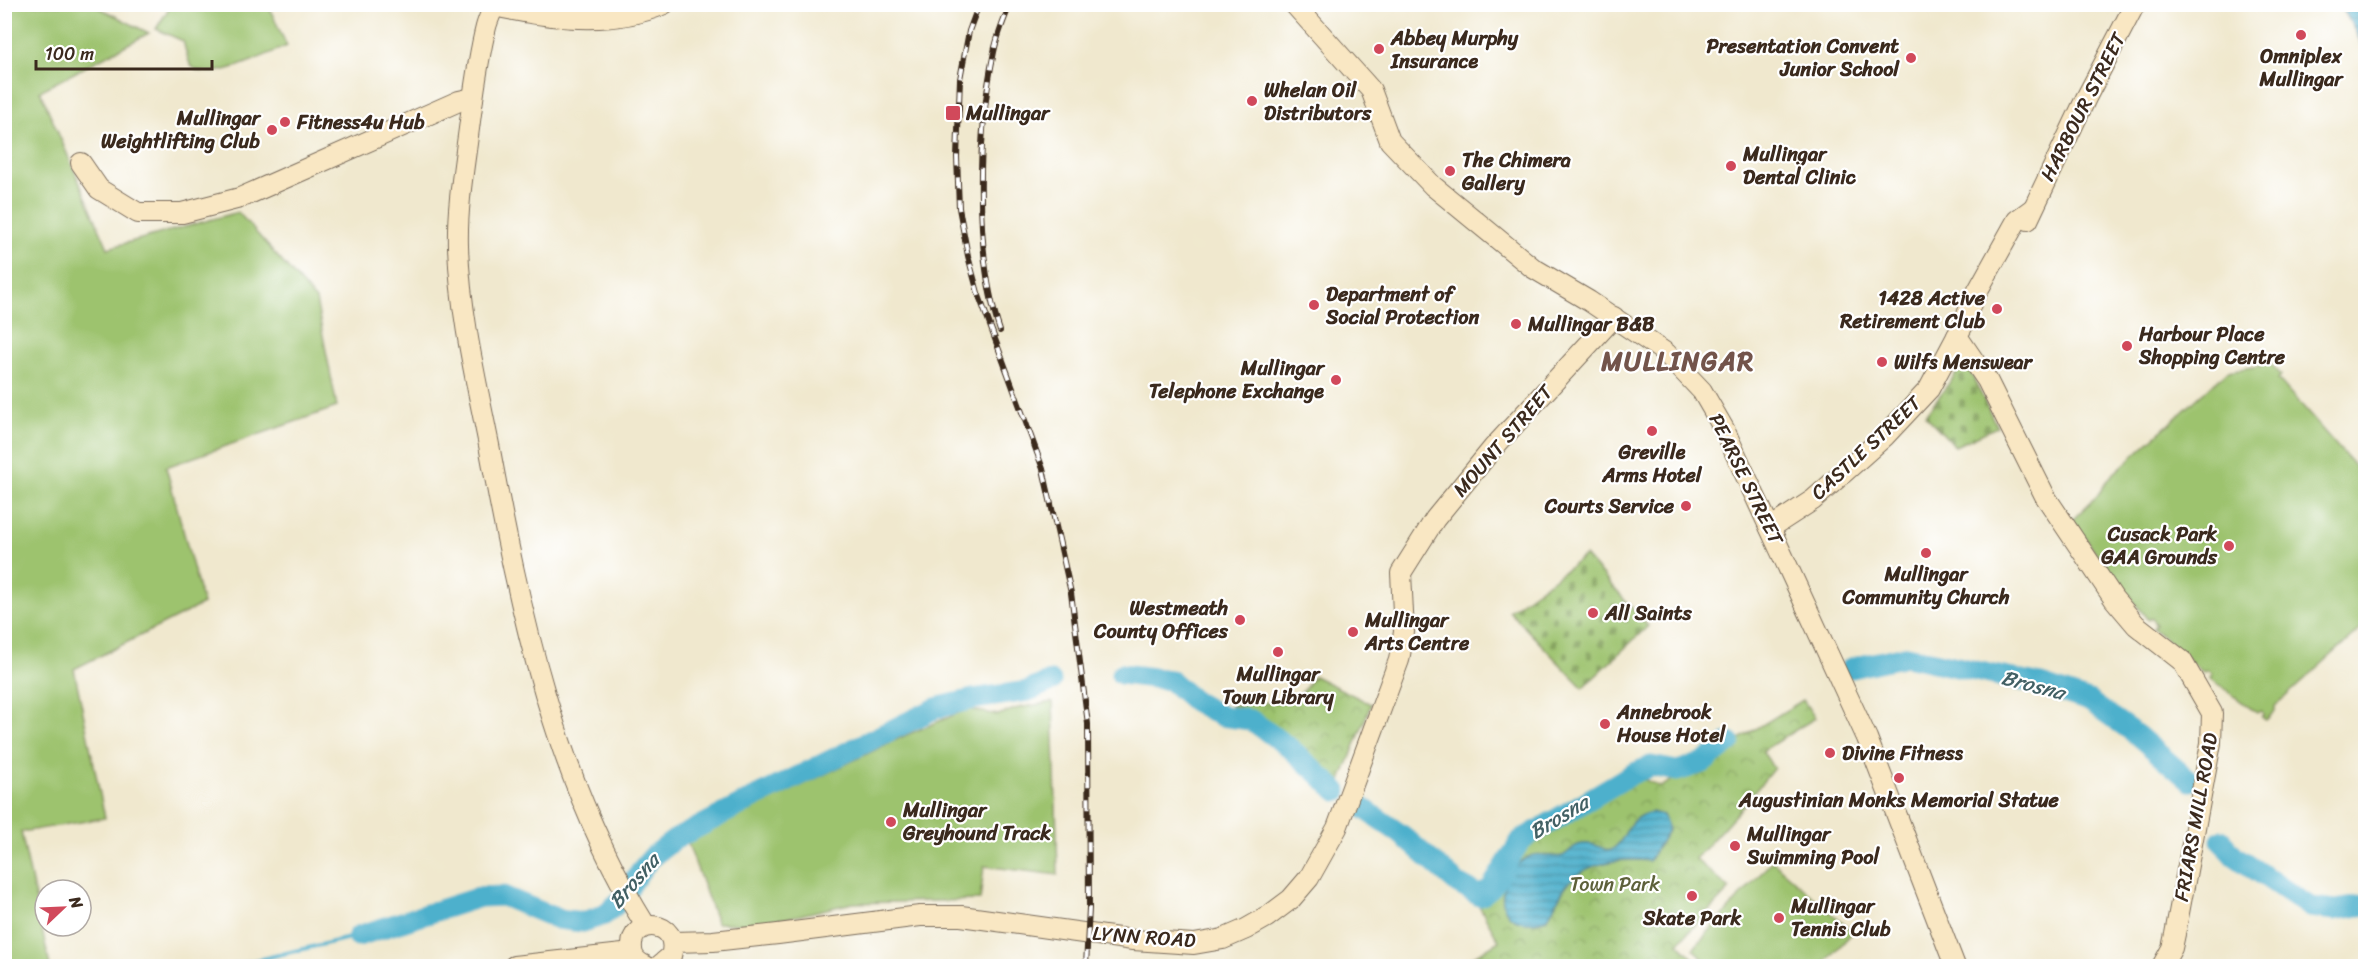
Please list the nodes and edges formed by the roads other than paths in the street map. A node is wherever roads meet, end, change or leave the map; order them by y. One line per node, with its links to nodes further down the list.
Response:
1 (664, 4): 4 (street)
2 (1294, 4): 7 (street, PEARSE STREET)
3 (2135, 4): 8 (street, HARBOUR STREET)
4 (494, 5): 5 (street)
5 (473, 98): 6 (street); 11 (street)
6 (81, 163)
7 (1614, 317): 9 (street, PEARSE STREET); 10 (street, MOUNT STREET)
8 (1960, 330): 9 (street, CASTLE STREET); 17 (street, FRIARS MILL ROAD)
9 (1770, 528): 16 (street, PEARSE STREET)
10 (1401, 573): 12 (street, LYNN ROAD)
11 (646, 926): 12 (street); 13 (street)
12 (673, 942): 15 (street)
13 (639, 960): 14 (street)
14 (514, 966)
15 (659, 966)
16 (1955, 966)
17 (2162, 966)

